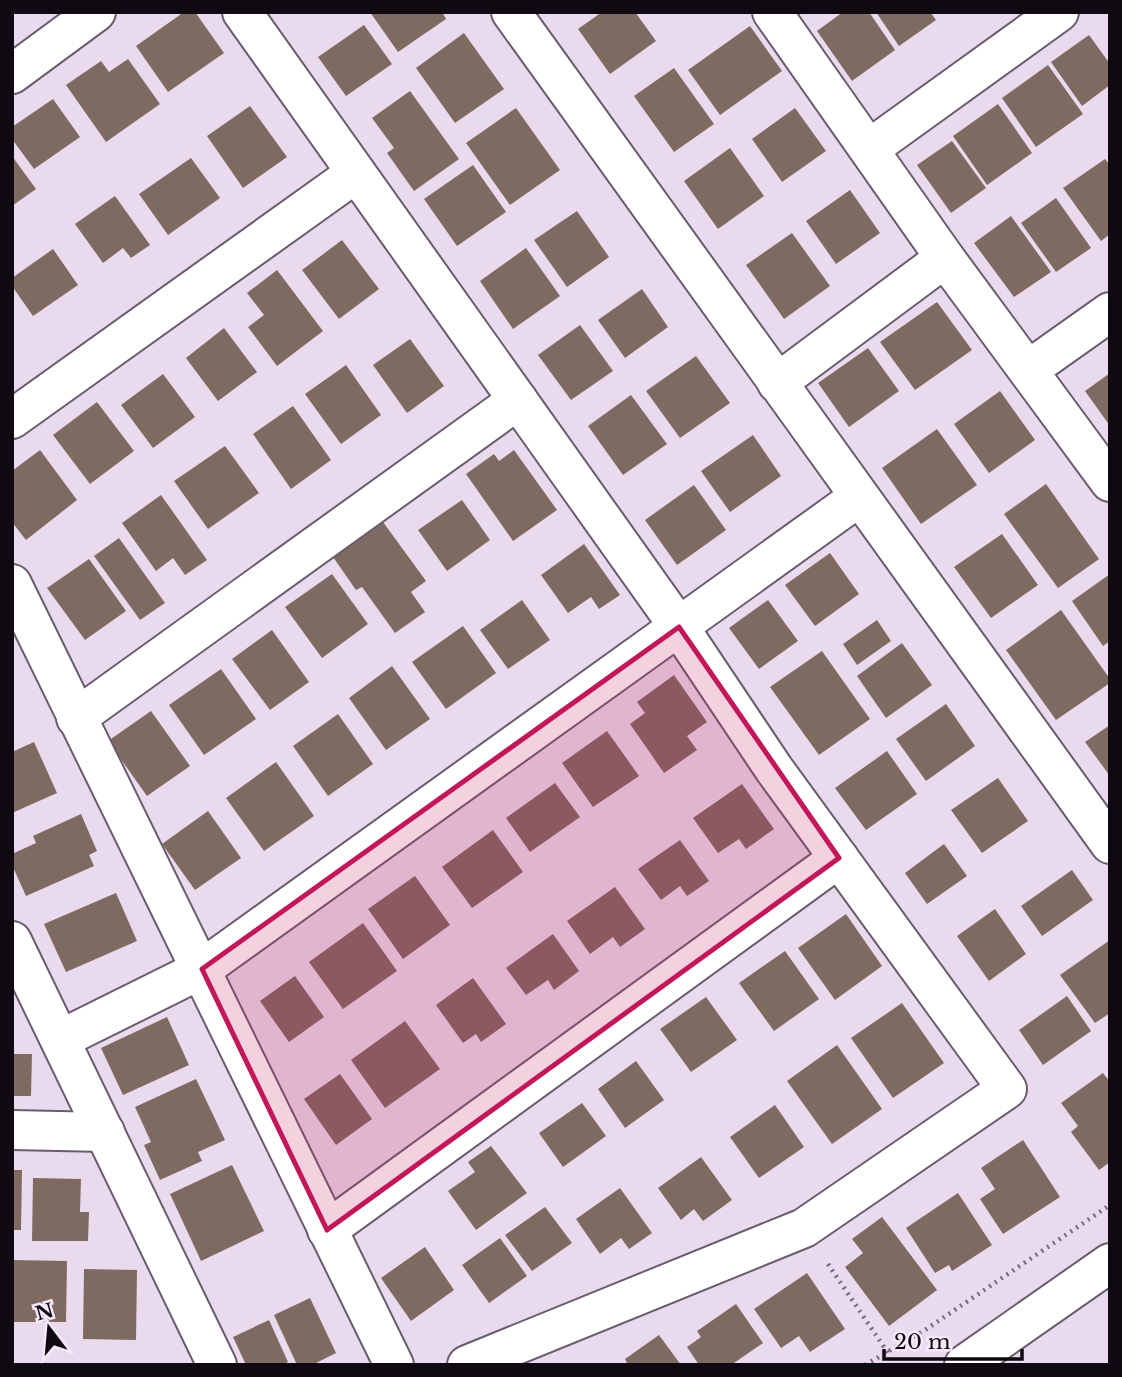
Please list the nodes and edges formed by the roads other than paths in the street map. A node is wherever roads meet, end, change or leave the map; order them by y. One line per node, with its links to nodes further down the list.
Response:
1 (96, 12): 6 (street)
2 (242, 12): 8 (street)
3 (511, 12): 12 (street)
4 (772, 12): 7 (street)
5 (1059, 12): 7 (street)
6 (12, 74)
7 (869, 149): 9 (street)
8 (356, 173): 13 (street); 14 (street)
9 (945, 258): 11 (street); 12 (street)
10 (1110, 312): 11 (street)
11 (1028, 370): 15 (street)
12 (776, 383): 16 (street)
13 (518, 400): 18 (street); 19 (street)
14 (12, 419)
15 (1110, 481)
16 (859, 497): 18 (street); 20 (street)
17 (12, 584): 19 (street)
18 (679, 627): 21 (street); 23 (street)
19 (76, 718): 23 (street)
20 (1110, 844)
21 (839, 858): 27 (street); 31 (street)
22 (12, 941): 24 (street)
23 (202, 969): 24 (street); 27 (street)
24 (61, 1039): 26 (street)
25 (12, 1130): 26 (street)
26 (105, 1132): 29 (street)
27 (327, 1230): 30 (street)
28 (1110, 1263): 32 (street)
29 (217, 1365)
30 (394, 1365)
31 (467, 1365)
32 (964, 1365)

